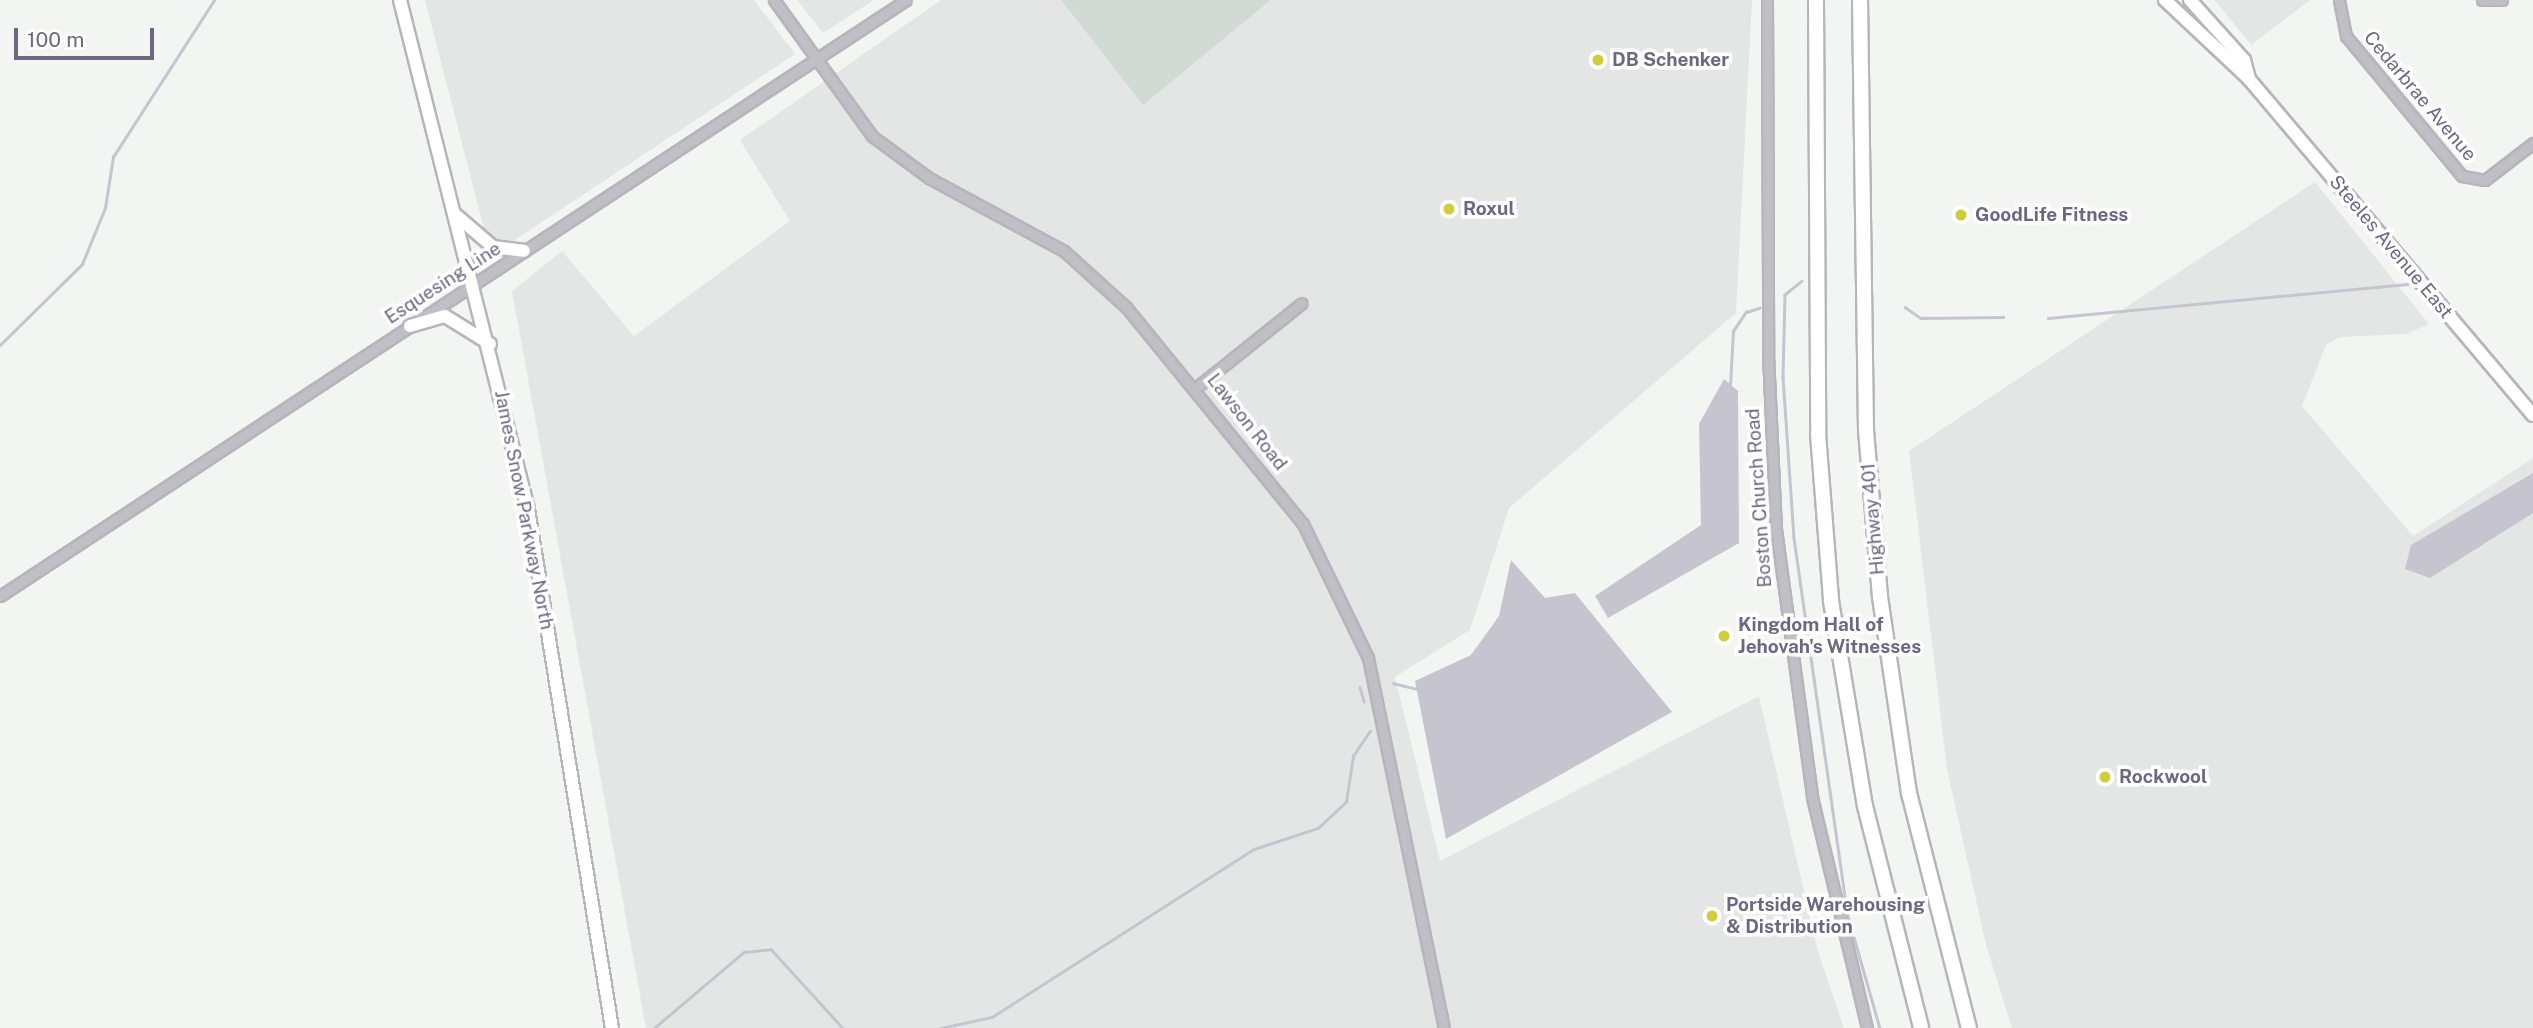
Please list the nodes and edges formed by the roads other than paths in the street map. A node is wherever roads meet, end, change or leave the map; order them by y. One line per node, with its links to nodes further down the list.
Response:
1 (400, 0): 15 (main road, James Snow Parkway North)
2 (774, 0): 12 (street, Lawson Road)
3 (906, 0): 12 (street, Esquesing Line)
4 (1767, 0): 26 (street, Boston Church Road)
5 (1816, 0): 27 (highway)
6 (1860, 0): 28 (highway, Highway 401)
7 (2165, 0): 13 (main road, Steeles Avenue East)
8 (2190, 0): 13 (main road, Steeles Avenue East)
9 (2339, 0): 14 (street, Cedarbrae Avenue)
10 (2482, 0): 11 (street)
11 (2502, 0)
12 (817, 58): 16 (street, Esquesing Line); 21 (street, Lawson Road)
13 (2249, 79): 22 (main road, Steeles Avenue East)
14 (2533, 142)
15 (455, 214): 16 (main road); 17 (main road, James Snow Parkway North)
16 (524, 251): 17 (street, Esquesing Line)
17 (474, 284): 19 (street, Esquesing Line); 20 (main road, James Snow Parkway North)
18 (1302, 303): 21 (street)
19 (410, 326): 20 (main road); 23 (street, Esquesing Line)
20 (490, 344): 24 (main road, James Snow Parkway North)
21 (1197, 387): 25 (street, Lawson Road)
22 (2533, 415)
23 (0, 596)
24 (612, 1028)
25 (1444, 1028)
26 (1867, 1028)
27 (1921, 1028)
28 (1969, 1028)

